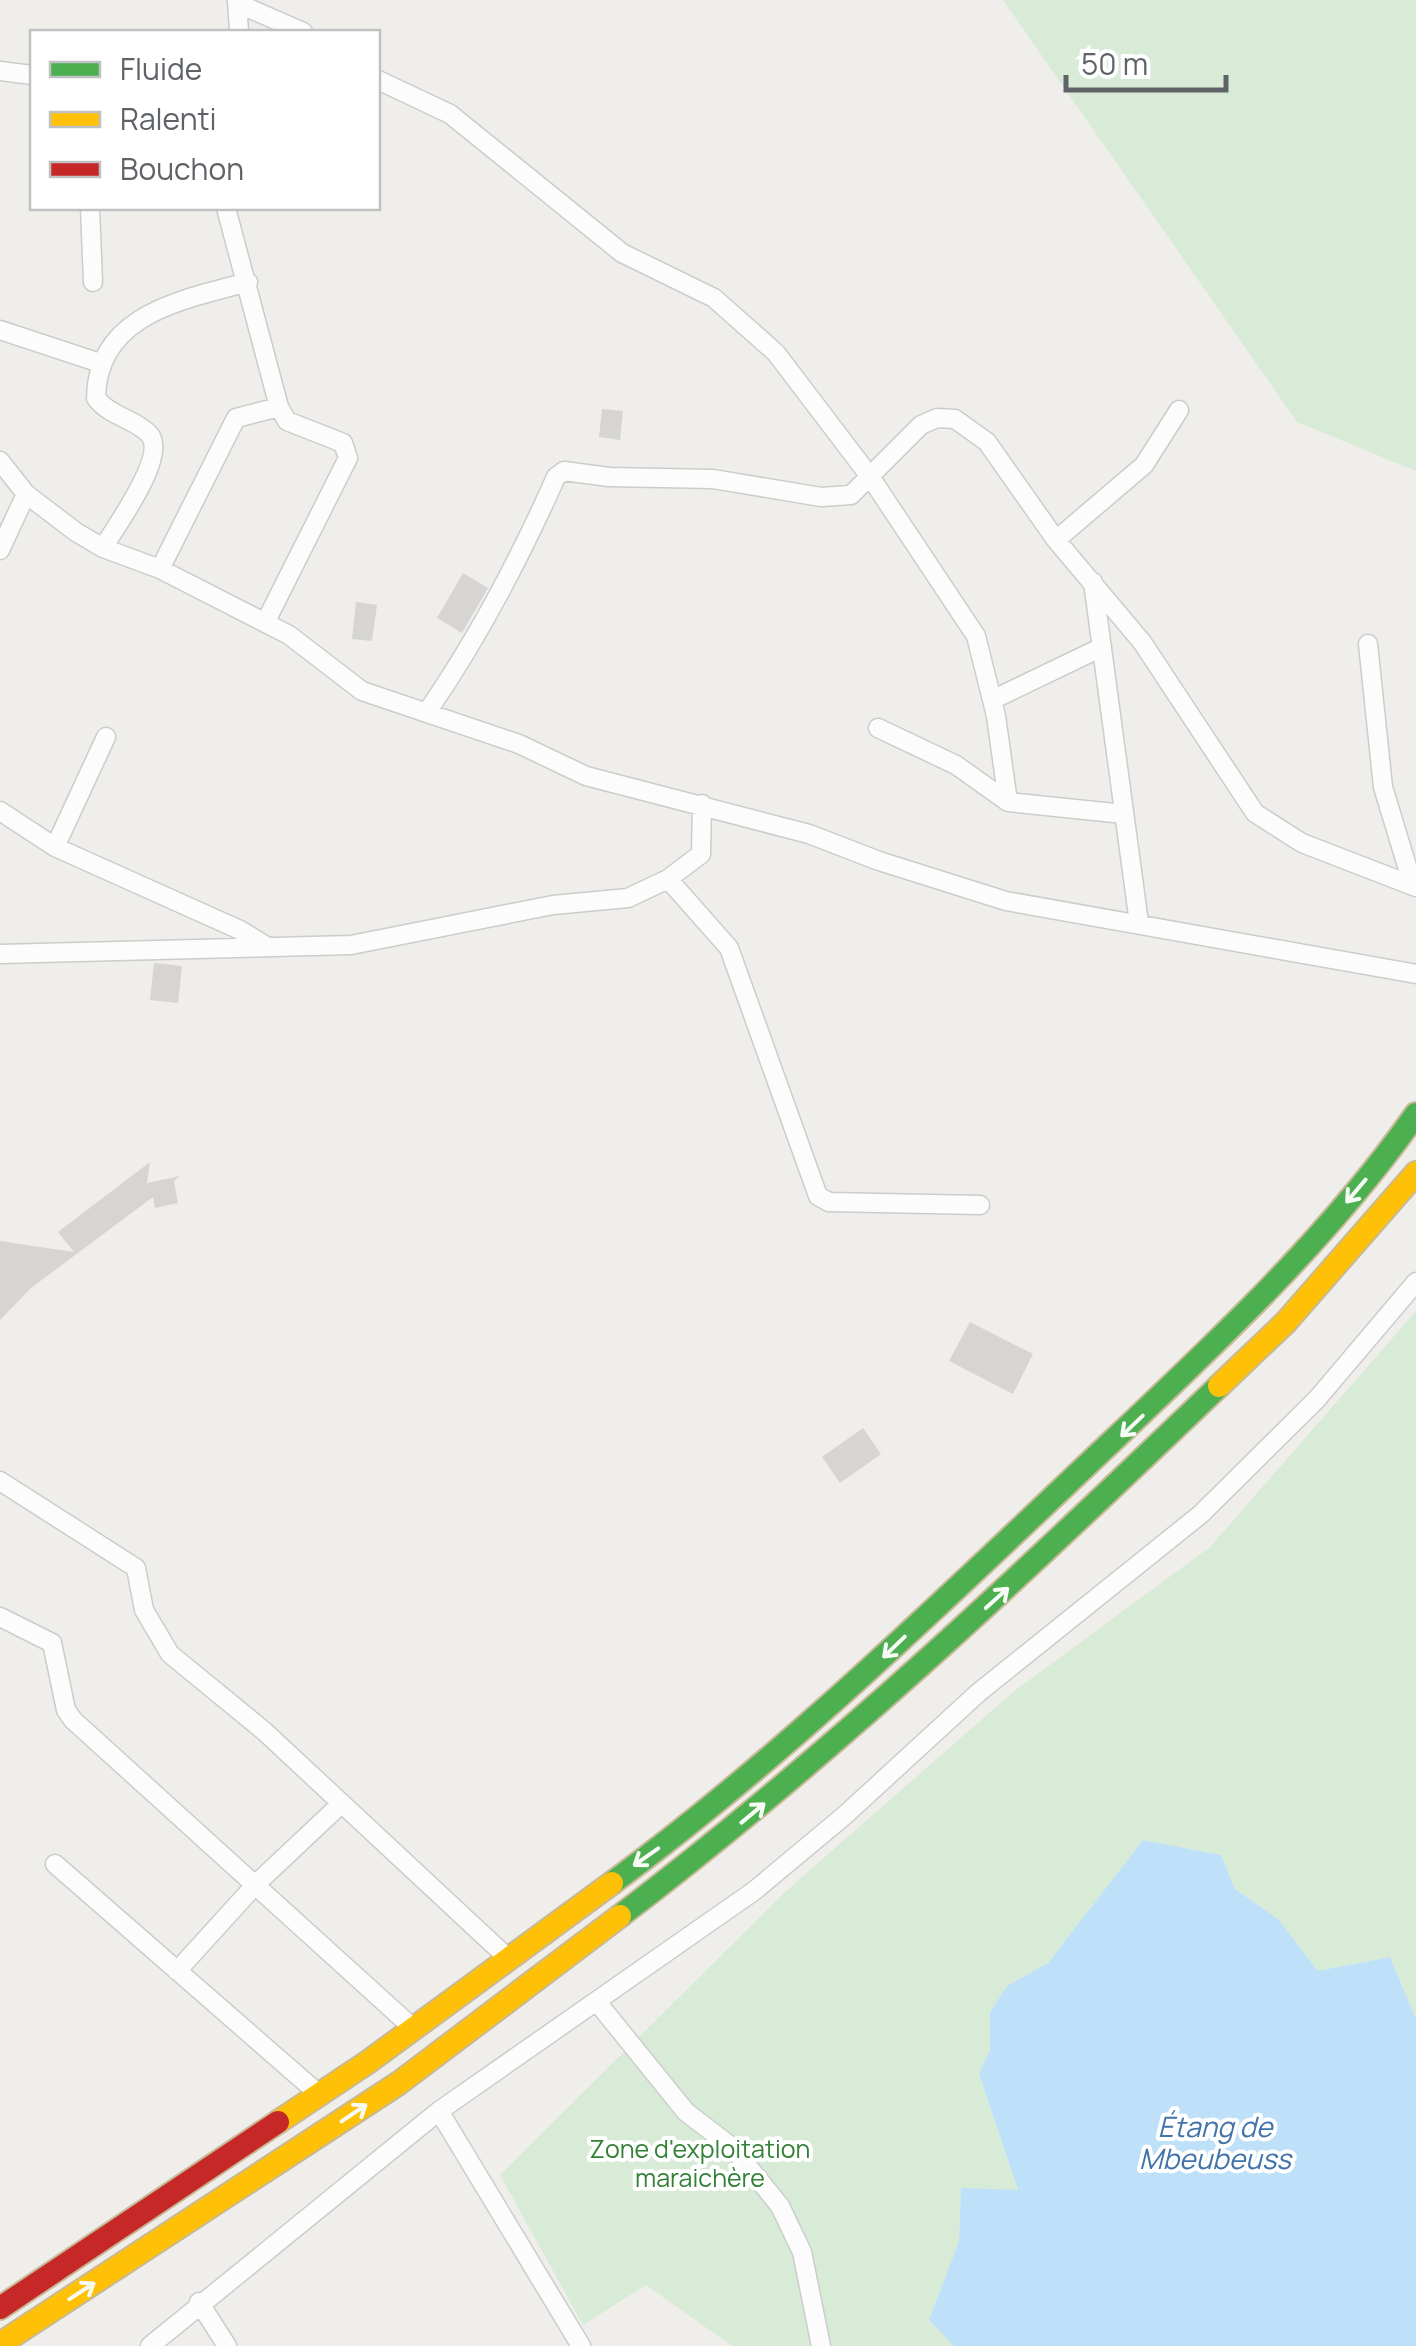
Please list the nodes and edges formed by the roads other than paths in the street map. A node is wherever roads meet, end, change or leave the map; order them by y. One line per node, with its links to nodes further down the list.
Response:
1 (237, 2): 2 (street); 3 (street)
2 (239, 30)
3 (299, 30)
4 (0, 71): 5 (street)
5 (30, 76)
6 (380, 81): 16 (street)
7 (90, 210): 9 (street)
8 (227, 210): 10 (street)
9 (93, 282)
10 (248, 282): 12 (street); 13 (street)
11 (0, 330): 12 (street)
12 (100, 363): 19 (street)
13 (279, 407): 21 (street); 23 (street)
14 (1179, 410): 18 (street)
15 (0, 461): 17 (street)
16 (871, 478): 18 (street); 26 (street); 27 (street)
17 (26, 494): 19 (street); 20 (street)
18 (1056, 540): 22 (street)
19 (103, 548): 21 (street)
20 (0, 550)
21 (160, 568): 23 (street)
22 (1093, 580): 25 (street); 36 (street)
23 (265, 623): 27 (street)
24 (1368, 644): 36 (street)
25 (1102, 647): 26 (street); 33 (street)
26 (992, 700): 30 (street)
27 (427, 712): 31 (street)
28 (878, 728): 30 (street)
29 (106, 738): 34 (street)
30 (1008, 802): 33 (street)
31 (702, 804): 35 (street); 37 (street)
32 (0, 811): 34 (street)
33 (1124, 814): 37 (street)
34 (55, 847): 38 (street)
35 (668, 879): 38 (street); 43 (street)
36 (1414, 886)
37 (1138, 924): 40 (street)
38 (266, 946): 39 (street)
39 (0, 954)
40 (1416, 974)
41 (1416, 1114): 50 (highway, one-way to 50)
42 (1416, 1173): 58 (highway, one-way to 42)
43 (980, 1205)
44 (1416, 1282): 52 (street)
45 (0, 1480): 47 (street)
46 (0, 1617): 49 (street)
47 (342, 1804): 49 (street); 50 (street)
48 (55, 1864): 51 (street)
49 (256, 1884): 51 (street); 53 (street)
50 (510, 1960): 53 (highway)
51 (177, 1970): 54 (street)
52 (597, 2002): 55 (street); 62 (street)
53 (414, 2029): 54 (highway)
54 (320, 2095): 57 (highway)
55 (440, 2111): 56 (street); 61 (street)
56 (199, 2302): 59 (street); 60 (street)
57 (0, 2308)
58 (0, 2344)
59 (150, 2346)
60 (227, 2346)
61 (582, 2346)
62 (821, 2346)

